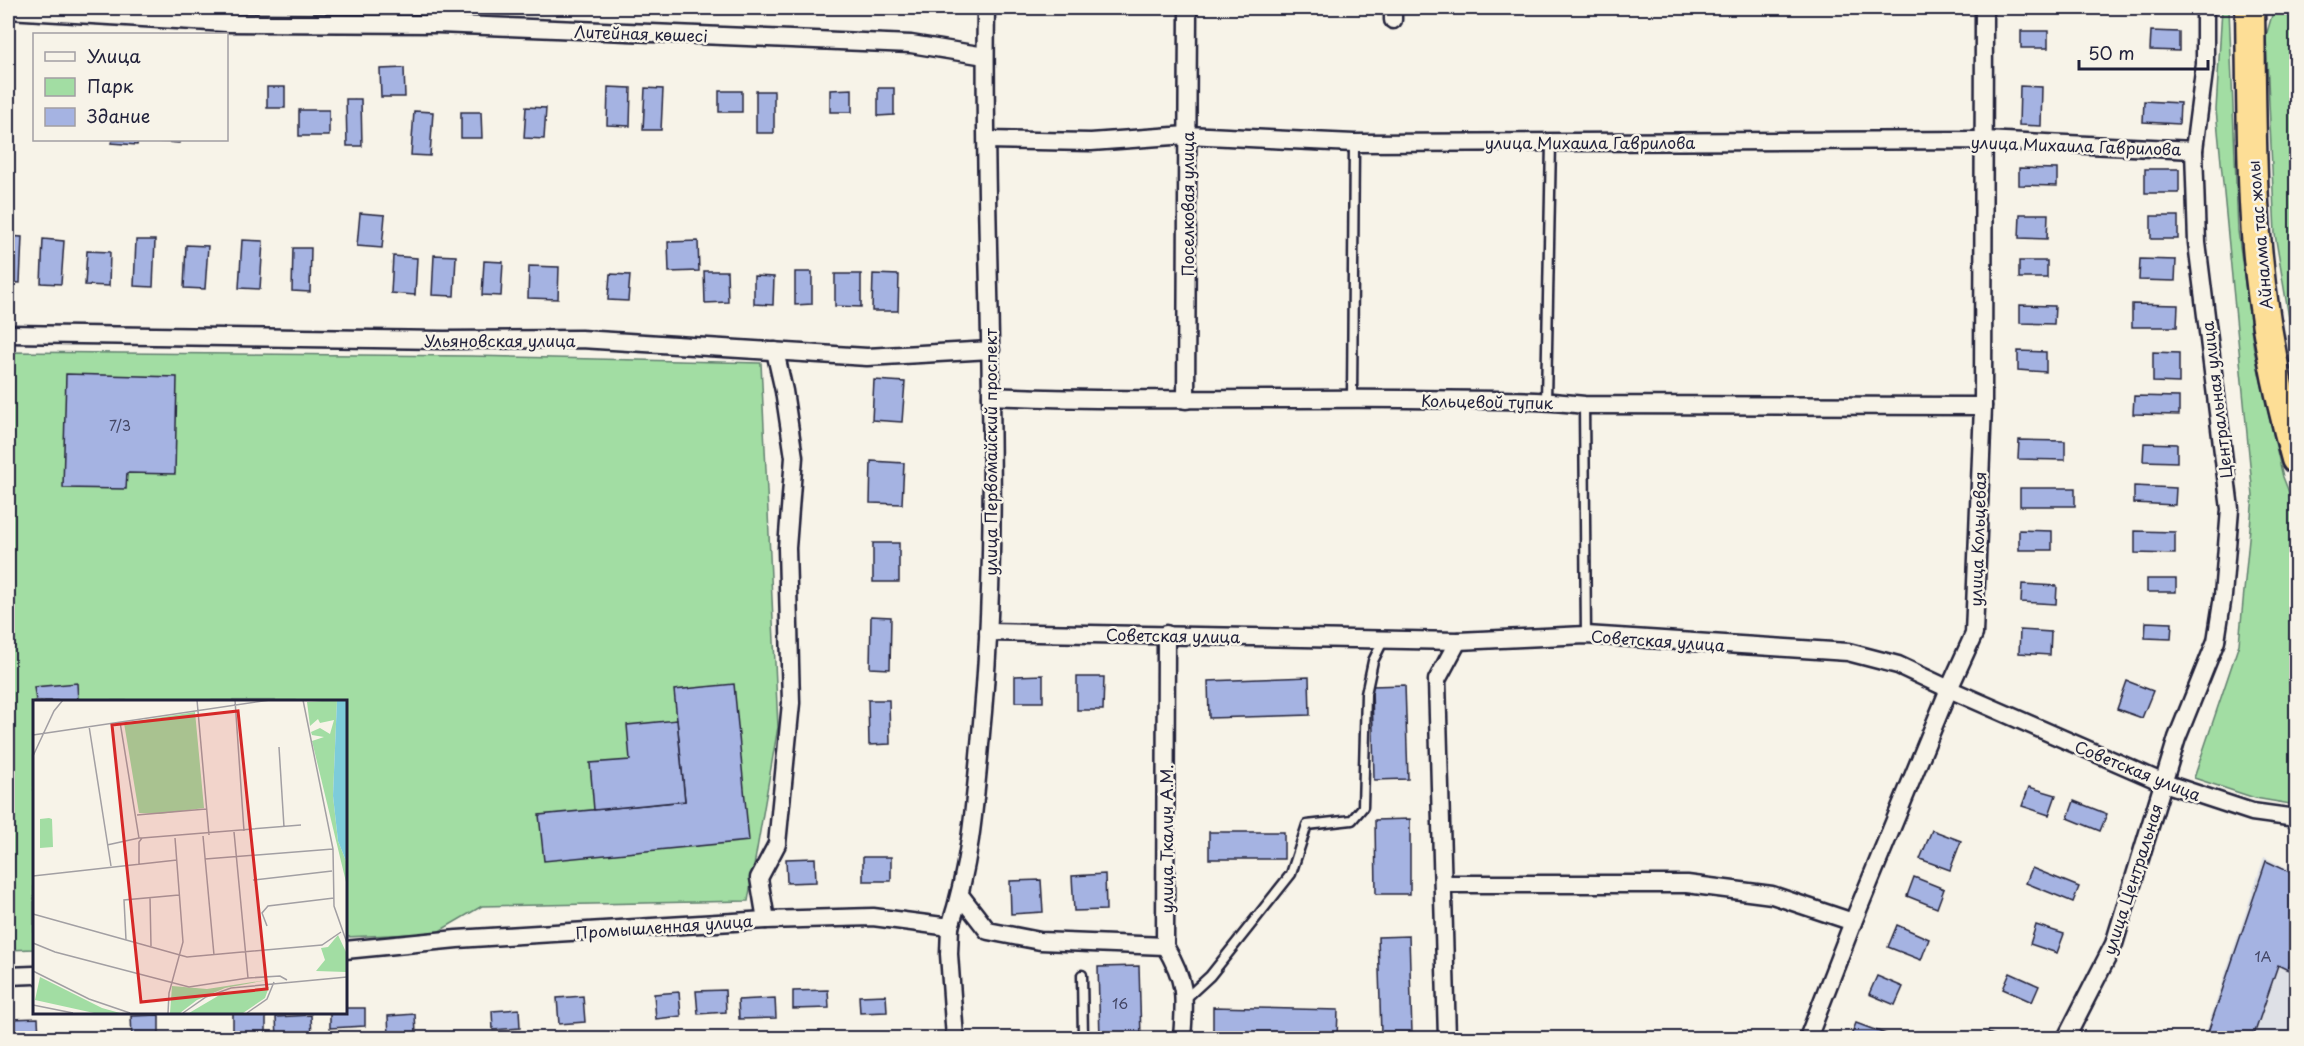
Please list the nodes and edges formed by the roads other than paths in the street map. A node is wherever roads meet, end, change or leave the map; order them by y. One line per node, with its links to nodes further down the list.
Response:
1 (986, 8): 7 (street, улица Первомайский проспект)
2 (1188, 8): 8 (street, Поселковая улица)
3 (1984, 8): 10 (street, улица Кольцевая)
4 (2205, 8): 13 (street, Центральная улица)
5 (2250, 8): 23 (highway, Айналма тас жолы)
6 (8, 10): 7 (street, Литейная көшесі)
7 (985, 56): 9 (street, улица Первомайский проспект)
8 (1187, 135): 9 (street, улица Михаила Гаврилова); 12 (street, улица Михаила Гаврилова); 19 (street, Поселковая улица)
9 (987, 140): 15 (street, улица Первомайский проспект)
10 (1984, 140): 11 (street, улица Михаила Гаврилова); 13 (street, улица Михаила Гаврилова); 22 (street, улица Кольцевая)
11 (1551, 142): 12 (street, улица Михаила Гаврилова); 20 (lane)
12 (1354, 143): 18 (lane)
13 (2194, 150): 30 (street, Центральная улица)
14 (8, 334): 16 (street, Ульяновская улица)
15 (992, 350): 16 (street, Ульяновская улица); 17 (street, улица Первомайский проспект)
16 (775, 351): 34 (street)
17 (991, 396): 19 (street, Кольцевой тупик); 24 (street, улица Первомайский проспект)
18 (1352, 399): 19 (street, Кольцевой тупик); 20 (street, Кольцевой тупик)
19 (1186, 400)
20 (1546, 401): 21 (street, Кольцевой тупик)
21 (1584, 405): 22 (street, Кольцевой тупик); 26 (lane)
22 (1983, 406): 29 (street, улица Кольцевая)
23 (2296, 459)
24 (988, 632): 25 (street, Советская улица); 33 (street, улица Первомайский проспект)
25 (1166, 634): 27 (street, Советская улица); 37 (street, улица Ткалич А.М.)
26 (1586, 635): 28 (street, Советская улица); 29 (street, Советская улица)
27 (1384, 639): 28 (street, Советская улица); 42 (lane)
28 (1458, 641): 32 (street)
29 (1949, 689): 30 (street, Советская улица); 35 (street, улица Кольцевая)
30 (2164, 783): 31 (street, Советская улица); 48 (street, улица Центральная)
31 (2296, 818)
32 (1444, 884): 35 (street); 46 (street)
33 (960, 895): 36 (street); 37 (street)
34 (766, 920): 36 (street, Промышленная улица); 38 (street, Промышленная улица)
35 (1853, 922): 47 (street, улица Кольцевая)
36 (950, 927): 43 (street)
37 (1165, 946): 42 (street, улица Ткалич А.М.)
38 (346, 950)
39 (33, 975): 41 (street)
40 (1082, 975): 44 (lane)
41 (8, 976)
42 (1185, 999): 45 (street, улица Ткалич А.М.)
43 (955, 1038)
44 (1083, 1038)
45 (1182, 1038)
46 (1446, 1038)
47 (1808, 1038)
48 (2066, 1038)

